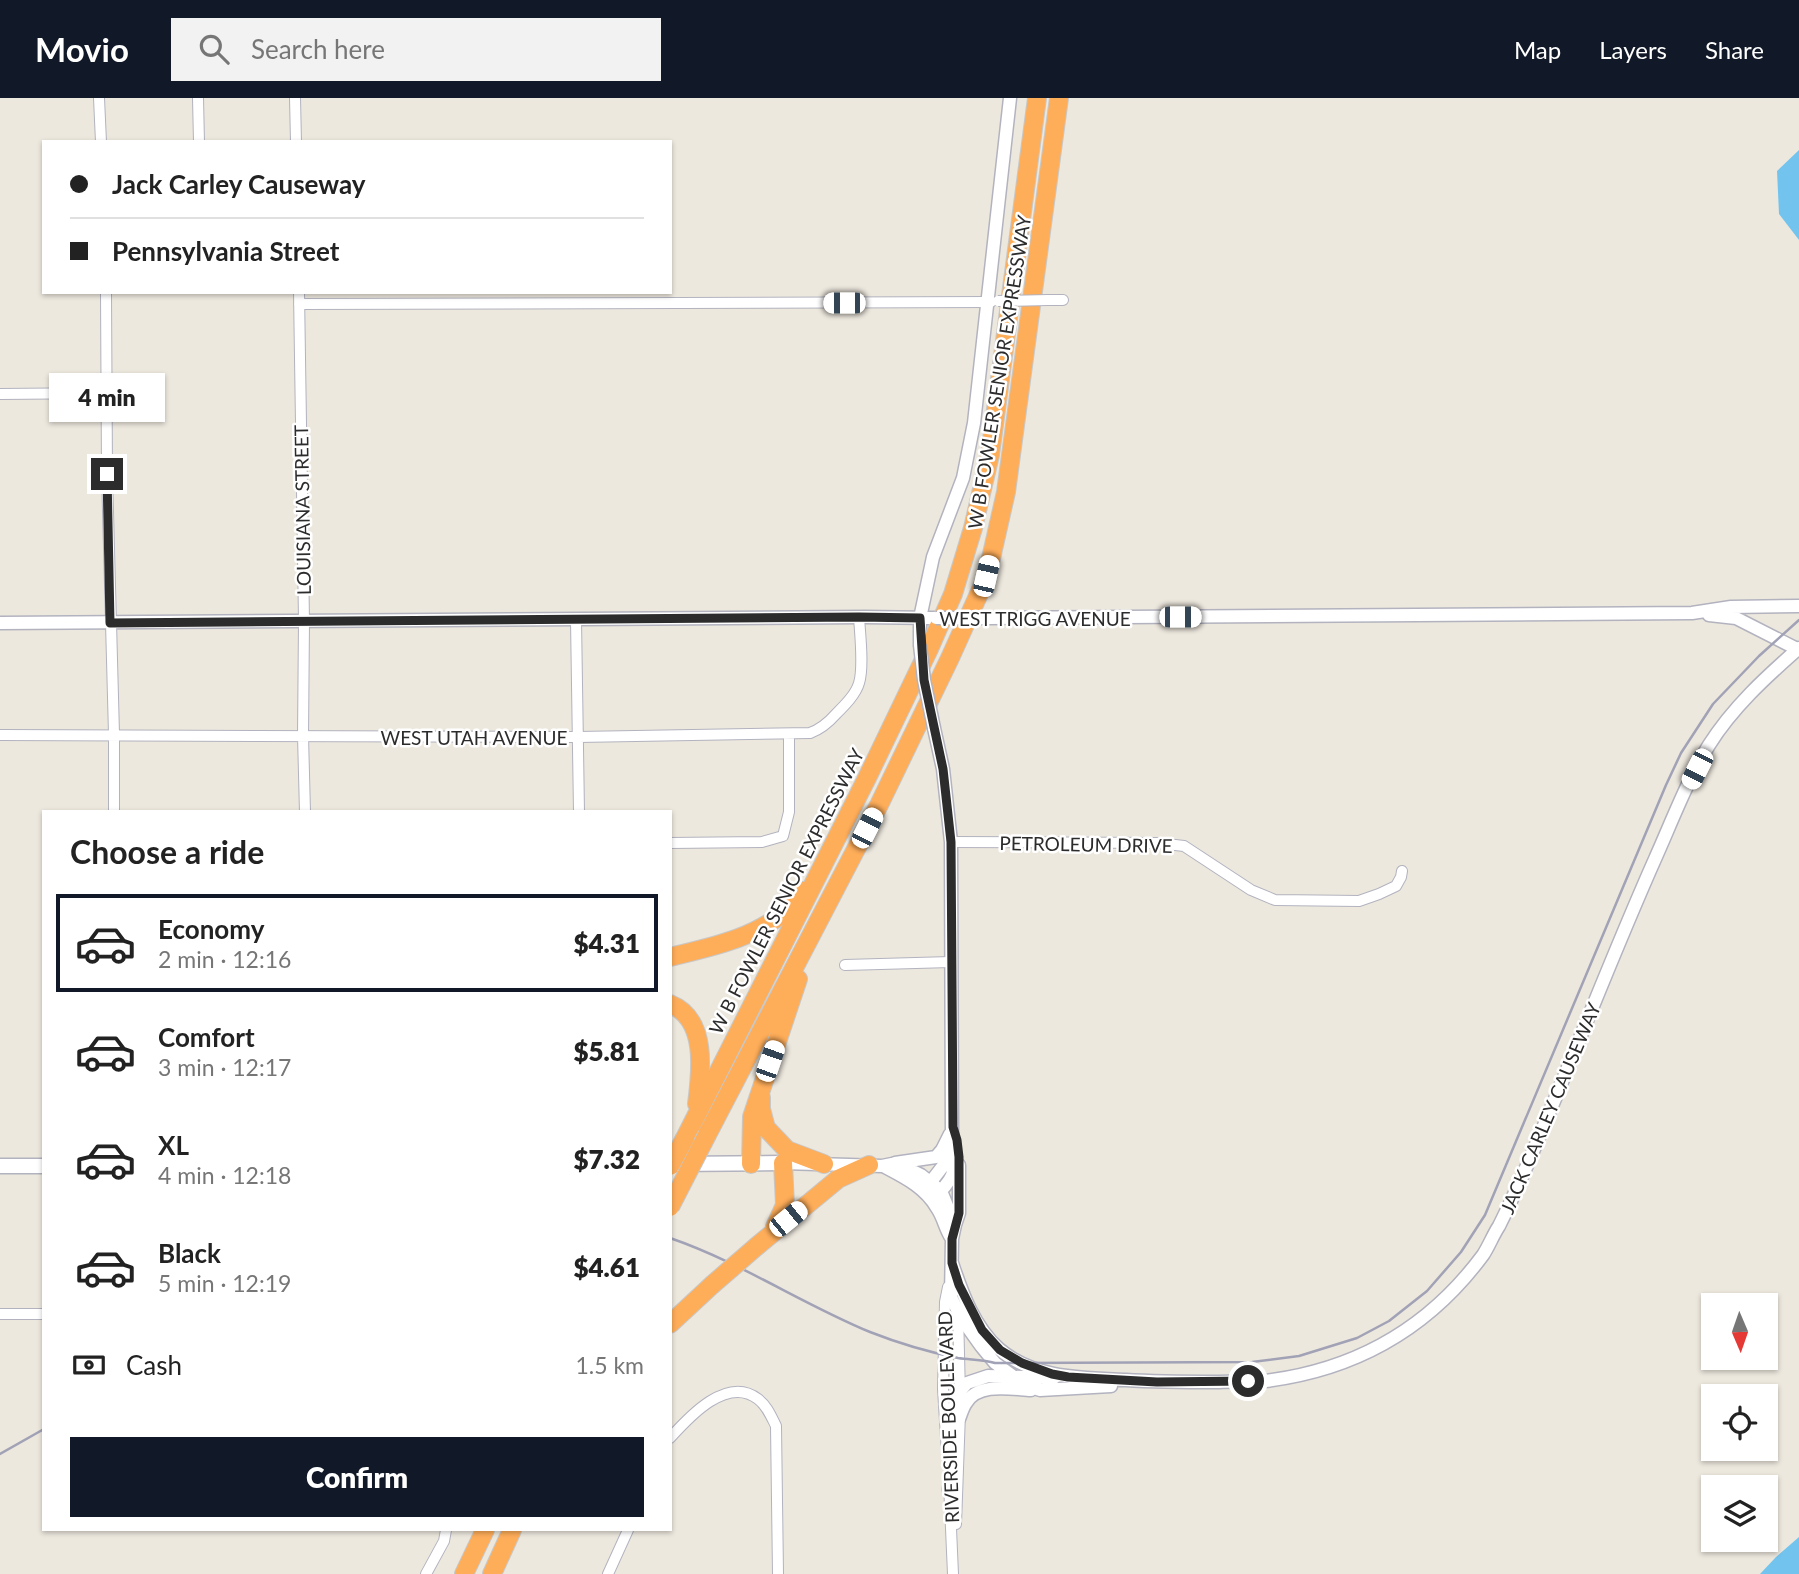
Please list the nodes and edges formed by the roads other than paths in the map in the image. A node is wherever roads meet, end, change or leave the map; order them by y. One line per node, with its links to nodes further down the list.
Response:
1 (99, 98): 7 (street)
2 (198, 98): 8 (street)
3 (295, 98): 9 (street)
4 (1010, 98): 13 (street)
5 (1037, 98): 36 (highway, W B FOWLER SENIOR EXPRESSWAY)
6 (1059, 98): 38 (highway, W B FOWLER SENIOR EXPRESSWAY)
7 (101, 140)
8 (199, 140)
9 (296, 140)
10 (106, 294): 15 (street)
11 (299, 294): 14 (street, LOUISIANA STREET)
12 (1063, 300): 13 (street, bridge)
13 (993, 302): 14 (street); 20 (street)
14 (299, 304): 22 (street, LOUISIANA STREET)
15 (107, 393): 16 (street); 24 (street)
16 (0, 394)
17 (1799, 606): 18 (street)
18 (1692, 613): 20 (street, WEST TRIGG AVENUE, bridge); 25 (street)
19 (859, 617): 20 (street, WEST TRIGG AVENUE); 21 (street, WEST TRIGG AVENUE); 27 (street, WEST UTAH AVENUE)
20 (920, 618): 34 (street, bridge)
21 (576, 620): 22 (street, WEST TRIGG AVENUE); 30 (street)
22 (304, 621): 24 (street, WEST TRIGG AVENUE); 29 (street, LOUISIANA STREET)
23 (0, 623): 24 (street, WEST TRIGG AVENUE)
24 (110, 623): 26 (street)
25 (1798, 648): 67 (street, JACK CARLEY CAUSEWAY)
26 (114, 734): 28 (street, WEST UTAH AVENUE); 29 (street, WEST UTAH AVENUE); 31 (street)
27 (789, 734): 30 (street, WEST UTAH AVENUE); 35 (street)
28 (0, 735)
29 (303, 736): 30 (street, WEST UTAH AVENUE); 32 (street, LOUISIANA STREET)
30 (578, 737): 33 (street)
31 (114, 810)
32 (305, 810)
33 (579, 810)
34 (951, 842): 37 (street, PETROLEUM DRIVE); 40 (street)
35 (672, 843)
36 (823, 866): 39 (highway); 44 (highway, W B FOWLER SENIOR EXPRESSWAY)
37 (1402, 871)
38 (818, 921): 43 (highway); 55 (highway, W B FOWLER SENIOR EXPRESSWAY, bridge)
39 (672, 956)
40 (951, 962): 41 (street); 45 (street)
41 (845, 965)
42 (672, 1005): 44 (highway)
43 (762, 1084): 48 (highway); 49 (highway)
44 (695, 1118): 46 (highway, W B FOWLER SENIOR EXPRESSWAY, bridge)
45 (953, 1127): 51 (street); 54 (street); 56 (street, RIVERSIDE BOULEVARD)
46 (672, 1161)
47 (783, 1163): 48 (main road); 49 (street); 57 (highway)
48 (751, 1164): 50 (main road)
49 (824, 1164): 51 (street)
50 (672, 1165)
51 (881, 1165): 54 (street); 57 (highway)
52 (0, 1166): 53 (main road)
53 (42, 1166)
54 (932, 1191): 56 (street); 58 (street)
55 (672, 1203)
56 (955, 1225): 58 (street, RIVERSIDE BOULEVARD)
57 (771, 1233): 64 (highway, bridge)
58 (952, 1239): 59 (street, RIVERSIDE BOULEVARD)
59 (952, 1263): 60 (street, JACK CARLEY CAUSEWAY); 61 (street, JACK CARLEY CAUSEWAY); 72 (street, RIVERSIDE BOULEVARD)
60 (958, 1283): 61 (street, RIVERSIDE BOULEVARD); 66 (street, JACK CARLEY CAUSEWAY)
61 (958, 1312): 65 (street, JACK CARLEY CAUSEWAY); 69 (street, RIVERSIDE BOULEVARD)
62 (0, 1314): 63 (street)
63 (42, 1314)
64 (672, 1322)
65 (1015, 1377): 66 (street); 68 (street, JACK CARLEY CAUSEWAY); 69 (street)
66 (1068, 1377): 67 (street, JACK CARLEY CAUSEWAY)
67 (1157, 1382): 68 (street, JACK CARLEY CAUSEWAY)
68 (1040, 1390): 70 (street)
69 (960, 1391): 70 (street, RIVERSIDE BOULEVARD); 72 (street)
70 (959, 1419): 77 (street, RIVERSIDE BOULEVARD)
71 (672, 1436): 82 (street)
72 (949, 1490): 77 (street, RIVERSIDE BOULEVARD)
73 (446, 1531): 78 (street)
74 (485, 1531): 79 (highway)
75 (512, 1531): 80 (highway)
76 (628, 1531): 81 (street)
77 (953, 1569)
78 (426, 1574)
79 (464, 1574)
80 (492, 1574)
81 (608, 1574)
82 (778, 1574)

